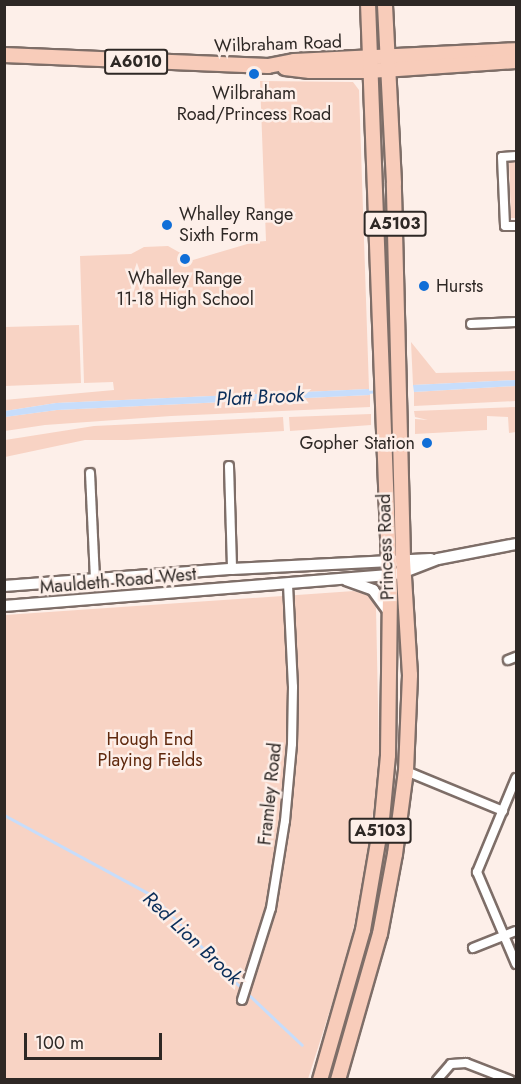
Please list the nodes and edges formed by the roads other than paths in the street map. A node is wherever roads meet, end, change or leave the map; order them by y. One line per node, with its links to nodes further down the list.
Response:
1 (368, 4): 7 (highway, Princess Road / A5103)
2 (385, 4): 6 (highway, Princess Road / A5103)
3 (516, 50): 6 (highway, Wilbraham Road / A6010)
4 (4, 55): 7 (highway, Wilbraham Road / A6010)
5 (516, 61): 6 (highway, Wilbraham Road / A6010)
6 (389, 63): 7 (highway, Wilbraham Road / A6010); 15 (highway, Princess Road / A5103)
7 (369, 65): 15 (highway, Princess Road / A5103)
8 (516, 156): 9 (street)
9 (516, 226)
10 (516, 322): 11 (street)
11 (471, 324)
12 (229, 466): 16 (street)
13 (90, 473): 19 (street)
14 (516, 544): 15 (street, Mauldeth Road West)
15 (399, 564): 16 (street, Mauldeth Road West); 17 (highway, Princess Road / A5103); 25 (highway, Princess Road / A5103)
16 (232, 569): 19 (street, Mauldeth Road West); 22 (street)
17 (389, 575): 18 (street, Mauldeth Road West); 24 (highway, Princess Road / A5103)
18 (342, 578): 22 (street, Mauldeth Road West); 24 (street, Mauldeth Road West)
19 (95, 580): 20 (street, Mauldeth Road West)
20 (4, 586)
21 (288, 586): 32 (street, Framley Road)
22 (233, 588): 23 (street, Mauldeth Road West)
23 (4, 606)
24 (389, 613): 33 (highway, Princess Road / A5103)
25 (406, 771): 27 (street); 34 (highway, Princess Road / A5103)
26 (516, 778): 27 (street)
27 (503, 811): 29 (street)
28 (516, 932): 29 (street)
29 (503, 937): 30 (street); 31 (street)
30 (473, 948)
31 (516, 964)
32 (243, 1000)
33 (320, 1080)
34 (338, 1080)
35 (437, 1080): 36 (street)
36 (510, 1080)

